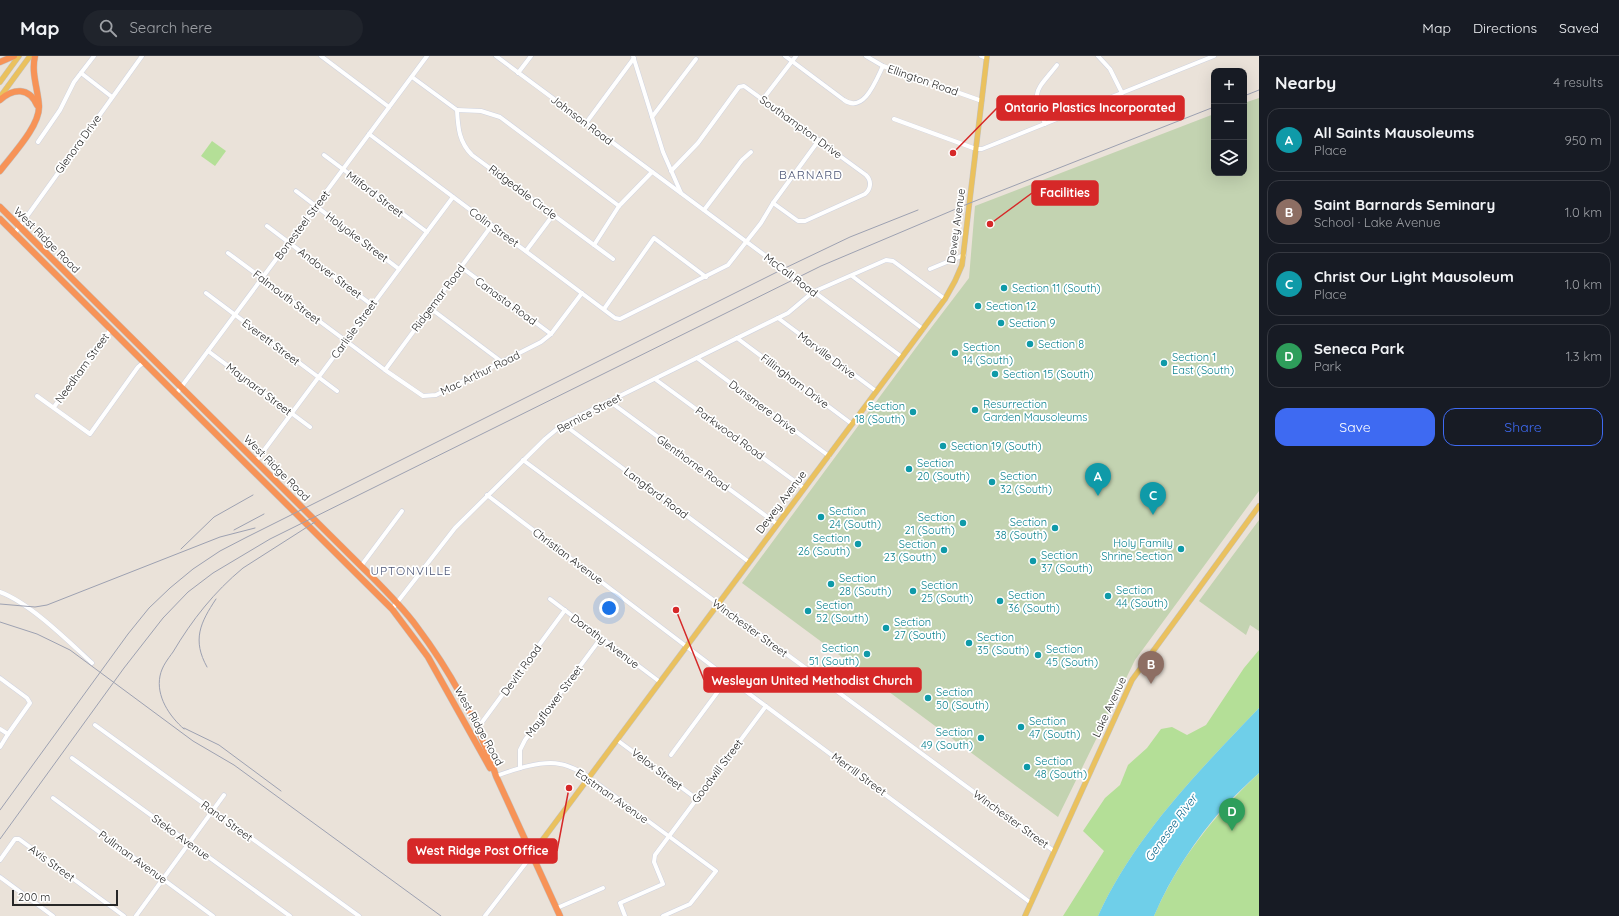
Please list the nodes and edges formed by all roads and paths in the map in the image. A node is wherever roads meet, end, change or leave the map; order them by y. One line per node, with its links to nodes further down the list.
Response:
1 (14, 56): 22 (highway)
2 (19, 56): 28 (main road)
3 (30, 56): 31 (main road)
4 (35, 56): 36 (highway)
5 (94, 56): 25 (street)
6 (142, 56): 30 (street, Glenora Drive)
7 (321, 56): 34 (street)
8 (427, 56): 27 (street, Bonesteel Street)
9 (496, 56): 26 (street, Johnson Road)
10 (531, 56): 26 (street)
11 (785, 56): 21 (street)
12 (796, 56): 21 (street)
13 (866, 56): 24 (street, Ellington Road)
14 (980, 56): 18 (street)
15 (1098, 56): 29 (street)
16 (1214, 56): 19 (street)
17 (634, 57): 37 (street, McCall Road); 39 (street)
18 (987, 57): 33 (main road, Dewey Avenue)
19 (1204, 57): 29 (street)
20 (696, 59): 37 (street)
21 (792, 61): 24 (street); 32 (street)
22 (0, 62)
23 (1057, 65): 40 (street)
24 (883, 66): 33 (street, Ellington Road)
25 (81, 73): 30 (street); 43 (street)
26 (518, 73): 39 (street, Johnson Road)
27 (412, 77): 34 (street, Bonesteel Street); 35 (street)
28 (0, 82)
29 (1122, 93): 40 (street)
30 (112, 97): 63 (street, Glenora Drive)
31 (0, 98): 36 (highway)
32 (763, 99): 42 (street, Southampton Drive); 49 (street, Southampton Drive)
33 (982, 101): 44 (main road, Dewey Avenue)
34 (389, 107): 41 (street, Bonesteel Street)
35 (457, 110): 57 (street); 60 (street, Ridgedale Circle)
36 (39, 113): 48 (highway)
37 (652, 117): 49 (street, McCall Road)
38 (894, 118): 44 (street)
39 (586, 123): 50 (street, Johnson Road)
40 (1045, 124): 44 (street)
41 (369, 134): 47 (street, Bonesteel Street); 54 (street, Colin Street)
42 (819, 140): 55 (street); 55 (street, Southampton Drive)
43 (38, 142)
44 (976, 149): 72 (main road, Dewey Avenue)
45 (751, 152): 59 (street)
46 (324, 155): 47 (street, Milford Street)
47 (343, 170): 56 (street, Bonesteel Street); 65 (street, Milford Street)
48 (0, 171)
49 (671, 171): 51 (street); 53 (street, McCall Road)
50 (652, 172): 51 (street, Johnson Road); 57 (street)
51 (668, 184): 53 (street, McCall Road)
52 (296, 191): 56 (street, Holyoke Street)
53 (681, 193): 59 (street, McCall Road)
54 (453, 197): 62 (street, Colin Street); 65 (street, Carlisle Street)
55 (773, 203): 68 (street)
56 (316, 206): 67 (street, Bonesteel Street); 75 (street, Holyoke Street)
57 (619, 206): 69 (street)
58 (0, 207): 63 (highway, West Ridge Road)
59 (704, 210): 68 (street, McCall Road)
60 (553, 215): 69 (street, Ridgedale Circle); 70 (street)
61 (0, 219): 66 (highway, West Ridge Road)
62 (492, 225): 70 (street, Colin Street); 74 (street, Ridgemar Road)
63 (19, 226): 66 (street, Glenora Drive); 102 (highway, West Ridge Road)
64 (267, 226): 67 (street, Andover Street)
65 (427, 232): 75 (street, Carlisle Street)
66 (15, 233): 89 (highway, West Ridge Road)
67 (289, 242): 79 (street, Bonesteel Street); 84 (street, Andover Street)
68 (746, 242): 78 (street); 80 (street, McCall Road)
69 (594, 245): 73 (street, Ridgedale Circle)
70 (526, 251): 82 (street, Colin Street)
71 (228, 253): 79 (street, Falmouth Street)
72 (964, 255): 76 (street); 83 (main road, Dewey Avenue)
73 (613, 259)
74 (461, 267): 85 (street, Ridgemar Road); 91 (street, Canasta Road)
75 (399, 268): 84 (street, Carlisle Street)
76 (930, 269)
77 (852, 276): 80 (street, Bernice Street); 83 (street, Bernice Street); 90 (street)
78 (706, 277): 86 (street, Colin Street); 86 (street)
79 (262, 279): 87 (street, Bonesteel Street); 93 (street, Falmouth Street)
80 (813, 292): 88 (street, Bernice Street); 95 (street, McCall Road)
81 (206, 293): 87 (street, Everett Street)
82 (582, 293): 86 (street, Colin Street); 91 (street, Mac Arthur Road)
83 (945, 299): 90 (main road, Dewey Avenue)
84 (372, 305): 93 (street, Carlisle Street)
85 (430, 308): 98 (street); 99 (street, Ridgemar Road)
86 (604, 309)
87 (235, 315): 94 (street, Bonesteel Street); 100 (street, Everett Street)
88 (778, 318): 92 (street, Bernice Street); 104 (street, Morville Drive)
89 (111, 329): 97 (highway, West Ridge Road); 108 (street, Needham Street)
90 (923, 329): 95 (main road, Dewey Avenue)
91 (551, 334): 98 (street, Mac Arthur Road)
92 (737, 338): 96 (street, Bernice Street); 111 (street, Fillingham Drive)
93 (346, 341): 99 (street, Mac Arthur Road); 100 (street, Carlisle Street)
94 (208, 351): 102 (street, Bonesteel Street); 109 (street, Maynard Street)
95 (902, 357): 104 (main road, Dewey Avenue)
96 (697, 358): 101 (street, Bernice Street); 113 (street, Dunsmere Drive)
97 (144, 362): 105 (highway, West Ridge Road); 108 (street)
98 (502, 362): 99 (street, Mac Arthur Road)
99 (385, 370)
100 (319, 377): 103 (street, Everett Street); 109 (street, Carlisle Street)
101 (655, 379): 107 (street, Bernice Street); 116 (street, Parkwood Road)
102 (181, 388): 105 (street, Bonesteel Street); 115 (highway, West Ridge Road)
103 (337, 391)
104 (876, 392): 111 (main road, Dewey Avenue)
105 (176, 394): 127 (highway, West Ridge Road)
106 (38, 396): 108 (street)
107 (609, 401): 110 (street, Bernice Street); 120 (street, Glenthorne Road)
108 (54, 407)
109 (292, 414): 112 (street, Maynard Street); 115 (street, Carlisle Street)
110 (563, 424): 114 (street, Bernice Street); 121 (street, Langford Road)
111 (852, 424): 113 (main road, Dewey Avenue)
112 (310, 427)
113 (829, 456): 116 (main road, Dewey Avenue)
114 (523, 460): 117 (street, Bernice Street); 126 (street, Winchester Street)
115 (256, 462): 122 (highway, West Ridge Road)
116 (804, 488): 120 (main road, Dewey Avenue)
117 (487, 496): 125 (street, Bernice Street); 130 (street, Christian Avenue)
118 (1259, 506): 153 (main road, Lake Avenue)
119 (402, 511): 122 (street)
120 (777, 524): 121 (main road, Dewey Avenue)
121 (749, 562): 126 (main road, Dewey Avenue)
122 (361, 566): 125 (highway, West Ridge Road)
123 (0, 592): 131 (street)
124 (550, 599): 128 (street, Dorothy Avenue)
125 (397, 603): 127 (street, Bernice Street); 138 (highway, West Ridge Road)
126 (718, 604): 130 (main road, Dewey Avenue); 153 (street, Winchester Street)
127 (392, 608): 145 (highway, West Ridge Road)
128 (565, 610): 129 (street, Dorothy Avenue); 138 (street, Devitt Road)
129 (601, 638): 134 (street, Dorothy Avenue); 144 (street, Mayflower Street)
130 (687, 646): 133 (street, Merrill Street); 134 (main road, Dewey Avenue)
131 (92, 663)
132 (0, 678): 139 (street)
133 (728, 678): 135 (street, Merrill Street); 142 (street)
134 (660, 682): 140 (main road, Dewey Avenue)
135 (766, 706): 149 (street, Goodwill Street); 159 (street, Merrill Street)
136 (95, 725): 150 (street, Rand Street)
137 (0, 728): 139 (street)
138 (477, 729): 145 (highway, West Ridge Road)
139 (8, 734): 141 (street)
140 (617, 740): 146 (main road, Dewey Avenue); 149 (street, Velox Street)
141 (0, 747)
142 (671, 755)
143 (72, 758): 152 (street, Steko Avenue)
144 (520, 768): 145 (street, Eastman Avenue); 146 (street, Eastman Avenue)
145 (496, 776): 154 (highway, West Ridge Road)
146 (590, 778): 151 (street, Eastman Avenue); 154 (main road, Dewey Avenue)
147 (224, 796): 150 (street)
148 (53, 798): 157 (street, Pullman Avenue)
149 (697, 799): 151 (street, Goodwill Street)
150 (213, 810): 152 (street); 166 (street, Rand Street)
151 (669, 837): 169 (street, Goodwill Street); 170 (street, Eastman Avenue)
152 (189, 843): 157 (street); 165 (street, Steko Avenue)
153 (1054, 851): 159 (main road, Lake Avenue)
154 (532, 854): 160 (highway, West Ridge Road); 167 (street, Dewey Avenue)
155 (0, 860): 162 (street, Avis Street)
156 (0, 877): 161 (street)
157 (163, 879): 163 (street); 164 (street, Pullman Avenue)
158 (603, 888): 160 (street)
159 (1031, 903): 171 (main road, Lake Avenue)
160 (557, 908): 168 (highway, West Ridge Road)
161 (53, 916)
162 (124, 916)
163 (136, 916)
164 (213, 916)
165 (290, 916)
166 (359, 916)
167 (485, 916)
168 (560, 916)
169 (625, 916)
170 (663, 916)
171 (1025, 916)

